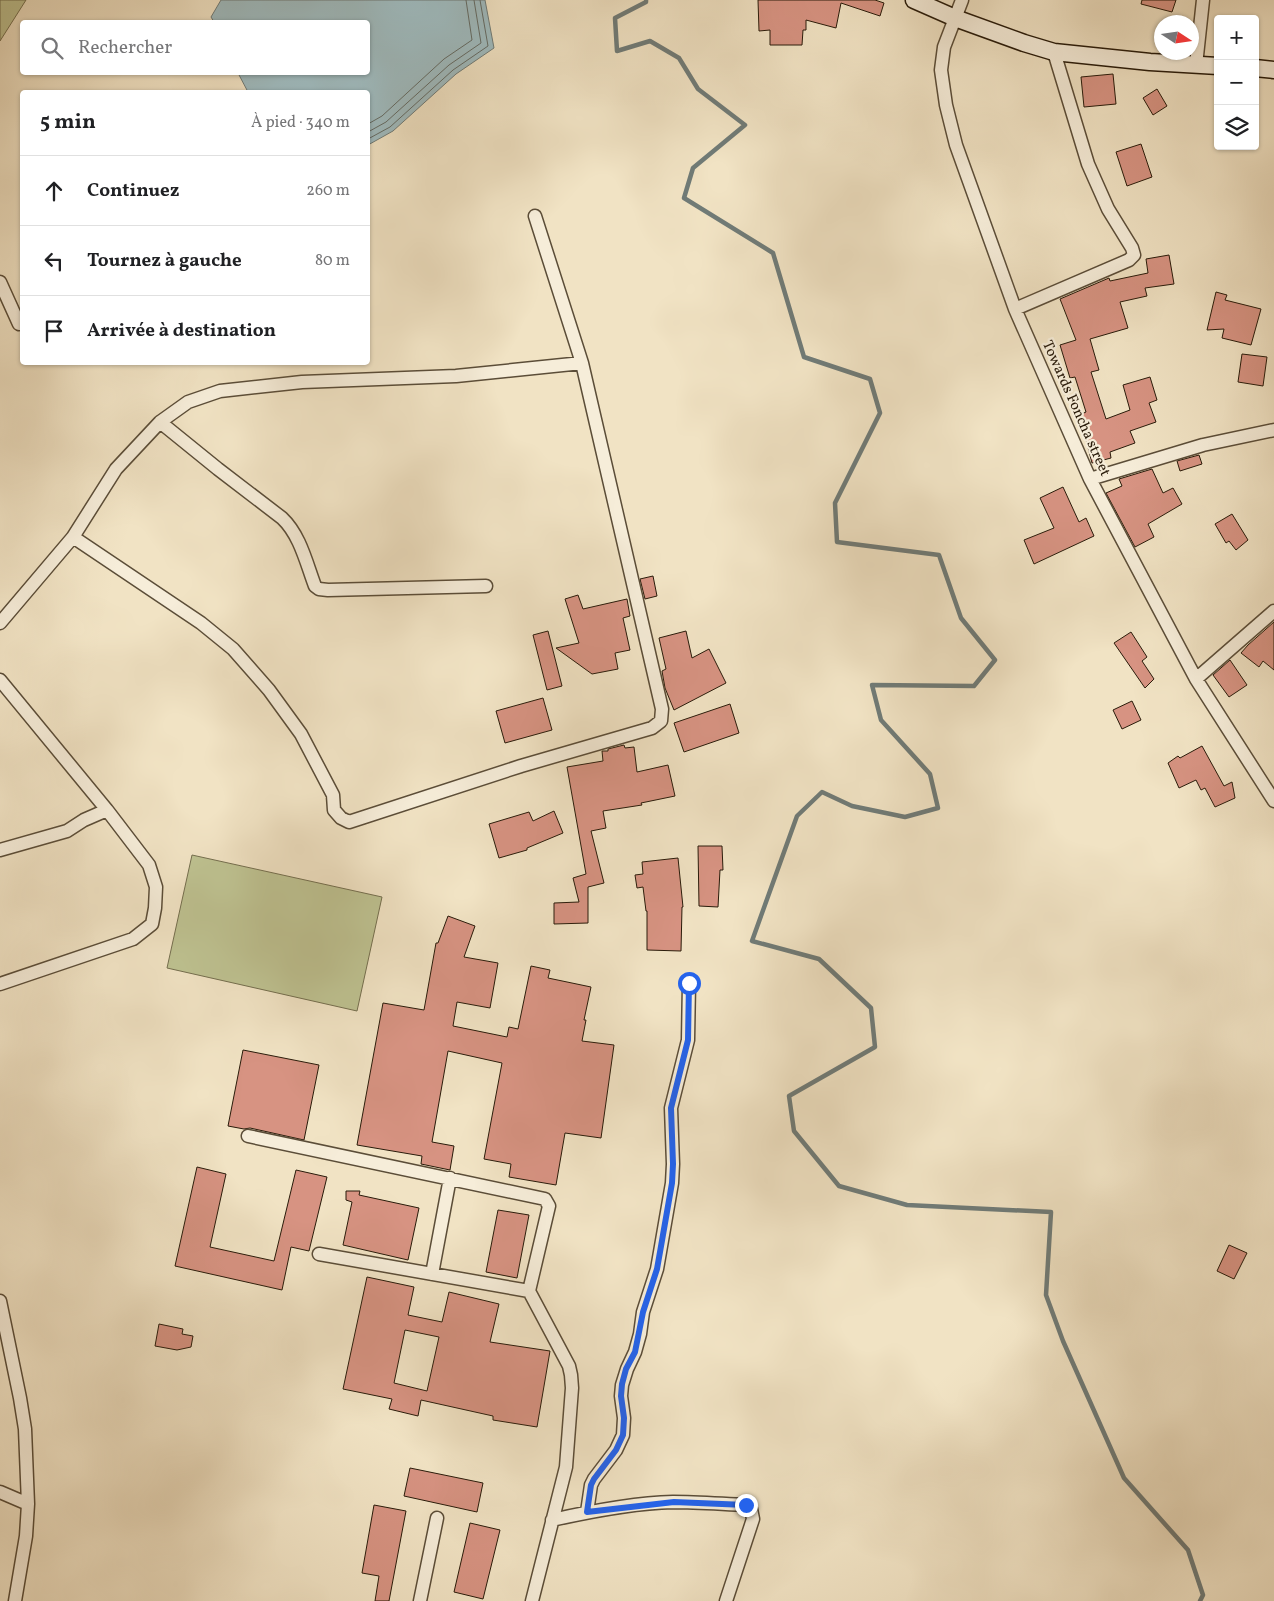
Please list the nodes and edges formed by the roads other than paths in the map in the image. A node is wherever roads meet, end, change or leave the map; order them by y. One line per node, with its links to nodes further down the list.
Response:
1 (914, 0): 4 (street)
2 (962, 0): 4 (street, Towards Foncha street)
3 (1203, 0): 6 (street)
4 (955, 18): 5 (street); 12 (street, Towards Foncha street)
5 (1054, 52): 6 (street); 12 (street)
6 (1196, 65): 7 (street)
7 (1214, 66)
8 (1259, 68): 9 (street)
9 (1274, 70)
10 (535, 216): 14 (street)
11 (0, 282): 13 (street)
12 (1015, 309): 17 (street, Towards Foncha street)
13 (19, 324)
14 (582, 363): 15 (street); 18 (street)
15 (160, 422): 18 (street); 19 (street)
16 (1274, 430): 17 (street)
17 (1090, 479): 22 (street, Towards Foncha street)
18 (73, 537): 21 (street)
19 (486, 586)
20 (1274, 611): 22 (street)
21 (0, 623)
22 (1196, 679): 24 (street, Towards Foncha street)
23 (0, 680): 25 (street)
24 (1274, 801)
25 (107, 810): 26 (street); 28 (street)
26 (0, 850)
27 (689, 983): 37 (street)
28 (0, 984)
29 (248, 1136): 30 (street)
30 (450, 1178): 32 (street); 33 (street)
31 (319, 1254): 32 (street)
32 (432, 1274): 33 (street)
33 (529, 1291): 39 (street)
34 (0, 1302): 36 (street)
35 (0, 1492): 36 (street)
36 (28, 1504): 40 (street)
37 (587, 1512): 39 (street); 43 (street)
38 (436, 1518): 41 (street)
39 (552, 1520): 42 (street)
40 (15, 1601)
41 (420, 1601)
42 (532, 1601)
43 (726, 1601)

